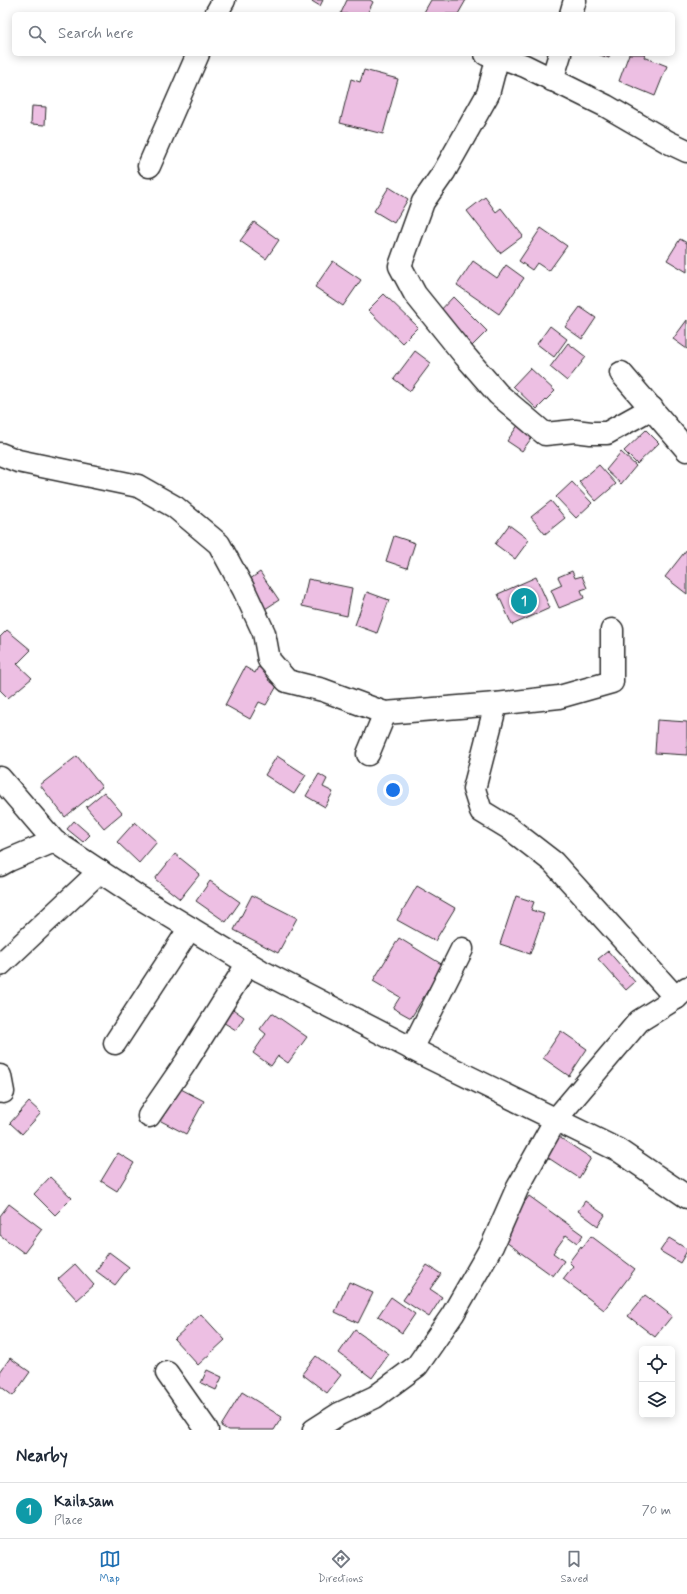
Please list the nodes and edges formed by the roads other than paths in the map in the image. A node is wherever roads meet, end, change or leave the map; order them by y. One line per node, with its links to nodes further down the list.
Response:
1 (224, 0): 3 (street)
2 (575, 0): 4 (street)
3 (217, 12)
4 (572, 12)
5 (197, 56): 11 (street)
6 (492, 56): 13 (street)
7 (495, 56): 9 (street)
8 (559, 56): 9 (street)
9 (552, 80): 10 (street)
10 (687, 151)
11 (149, 166)
12 (621, 373): 13 (street)
13 (652, 408): 14 (street)
14 (687, 450)
15 (0, 454): 18 (street)
16 (612, 630): 17 (street)
17 (496, 704): 18 (street); 28 (street)
18 (385, 713): 19 (street)
19 (368, 754)
20 (0, 778): 21 (street)
21 (54, 842): 22 (street); 23 (street)
22 (0, 865)
23 (100, 872): 24 (street); 27 (street)
24 (190, 928): 26 (street); 29 (street)
25 (462, 949): 30 (street)
26 (248, 963): 30 (street); 31 (street)
27 (0, 965)
28 (682, 993): 32 (street)
29 (115, 1042)
30 (412, 1049): 32 (street)
31 (148, 1116)
32 (556, 1118): 33 (street); 36 (street)
33 (687, 1197)
34 (167, 1373): 35 (street)
35 (208, 1430)
36 (314, 1430)

